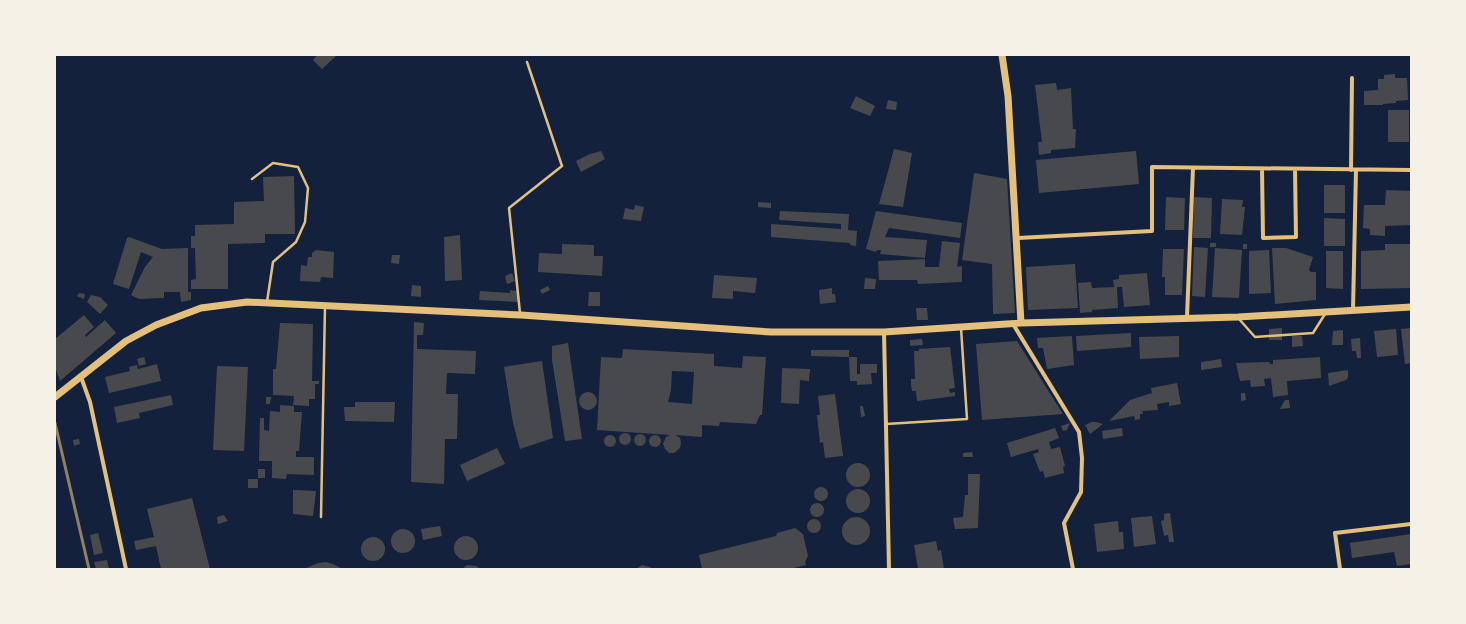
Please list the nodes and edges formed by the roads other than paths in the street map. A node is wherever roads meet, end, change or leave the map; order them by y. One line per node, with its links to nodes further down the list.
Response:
1 (1002, 55): 11 (street)
2 (528, 62): 17 (lane)
3 (1352, 78): 7 (street)
4 (1193, 168): 5 (street); 11 (street); 18 (street)
5 (1262, 169): 6 (street); 6 (street)
6 (1295, 169): 7 (street)
7 (1351, 170): 8 (street)
8 (1356, 170): 9 (street); 15 (street)
9 (1411, 170)
10 (252, 179): 12 (lane)
11 (1018, 238): 20 (street)
12 (267, 303): 13 (street); 24 (street)
13 (325, 306): 17 (street); 27 (lane)
14 (1411, 307): 15 (street)
15 (1353, 310): 16 (street)
16 (1326, 312): 19 (street); 19 (lane)
17 (521, 315): 23 (street)
18 (1187, 317): 19 (street); 20 (street)
19 (1238, 317)
20 (1021, 323): 21 (street)
21 (1013, 324): 22 (street); 31 (street)
22 (961, 327): 23 (street); 26 (lane)
23 (884, 332): 26 (street)
24 (81, 377): 25 (street); 29 (street)
25 (55, 398)
26 (886, 424): 30 (street)
27 (321, 517)
28 (1411, 524): 32 (street)
29 (126, 569)
30 (888, 569)
31 (1073, 569)
32 (1340, 569)

